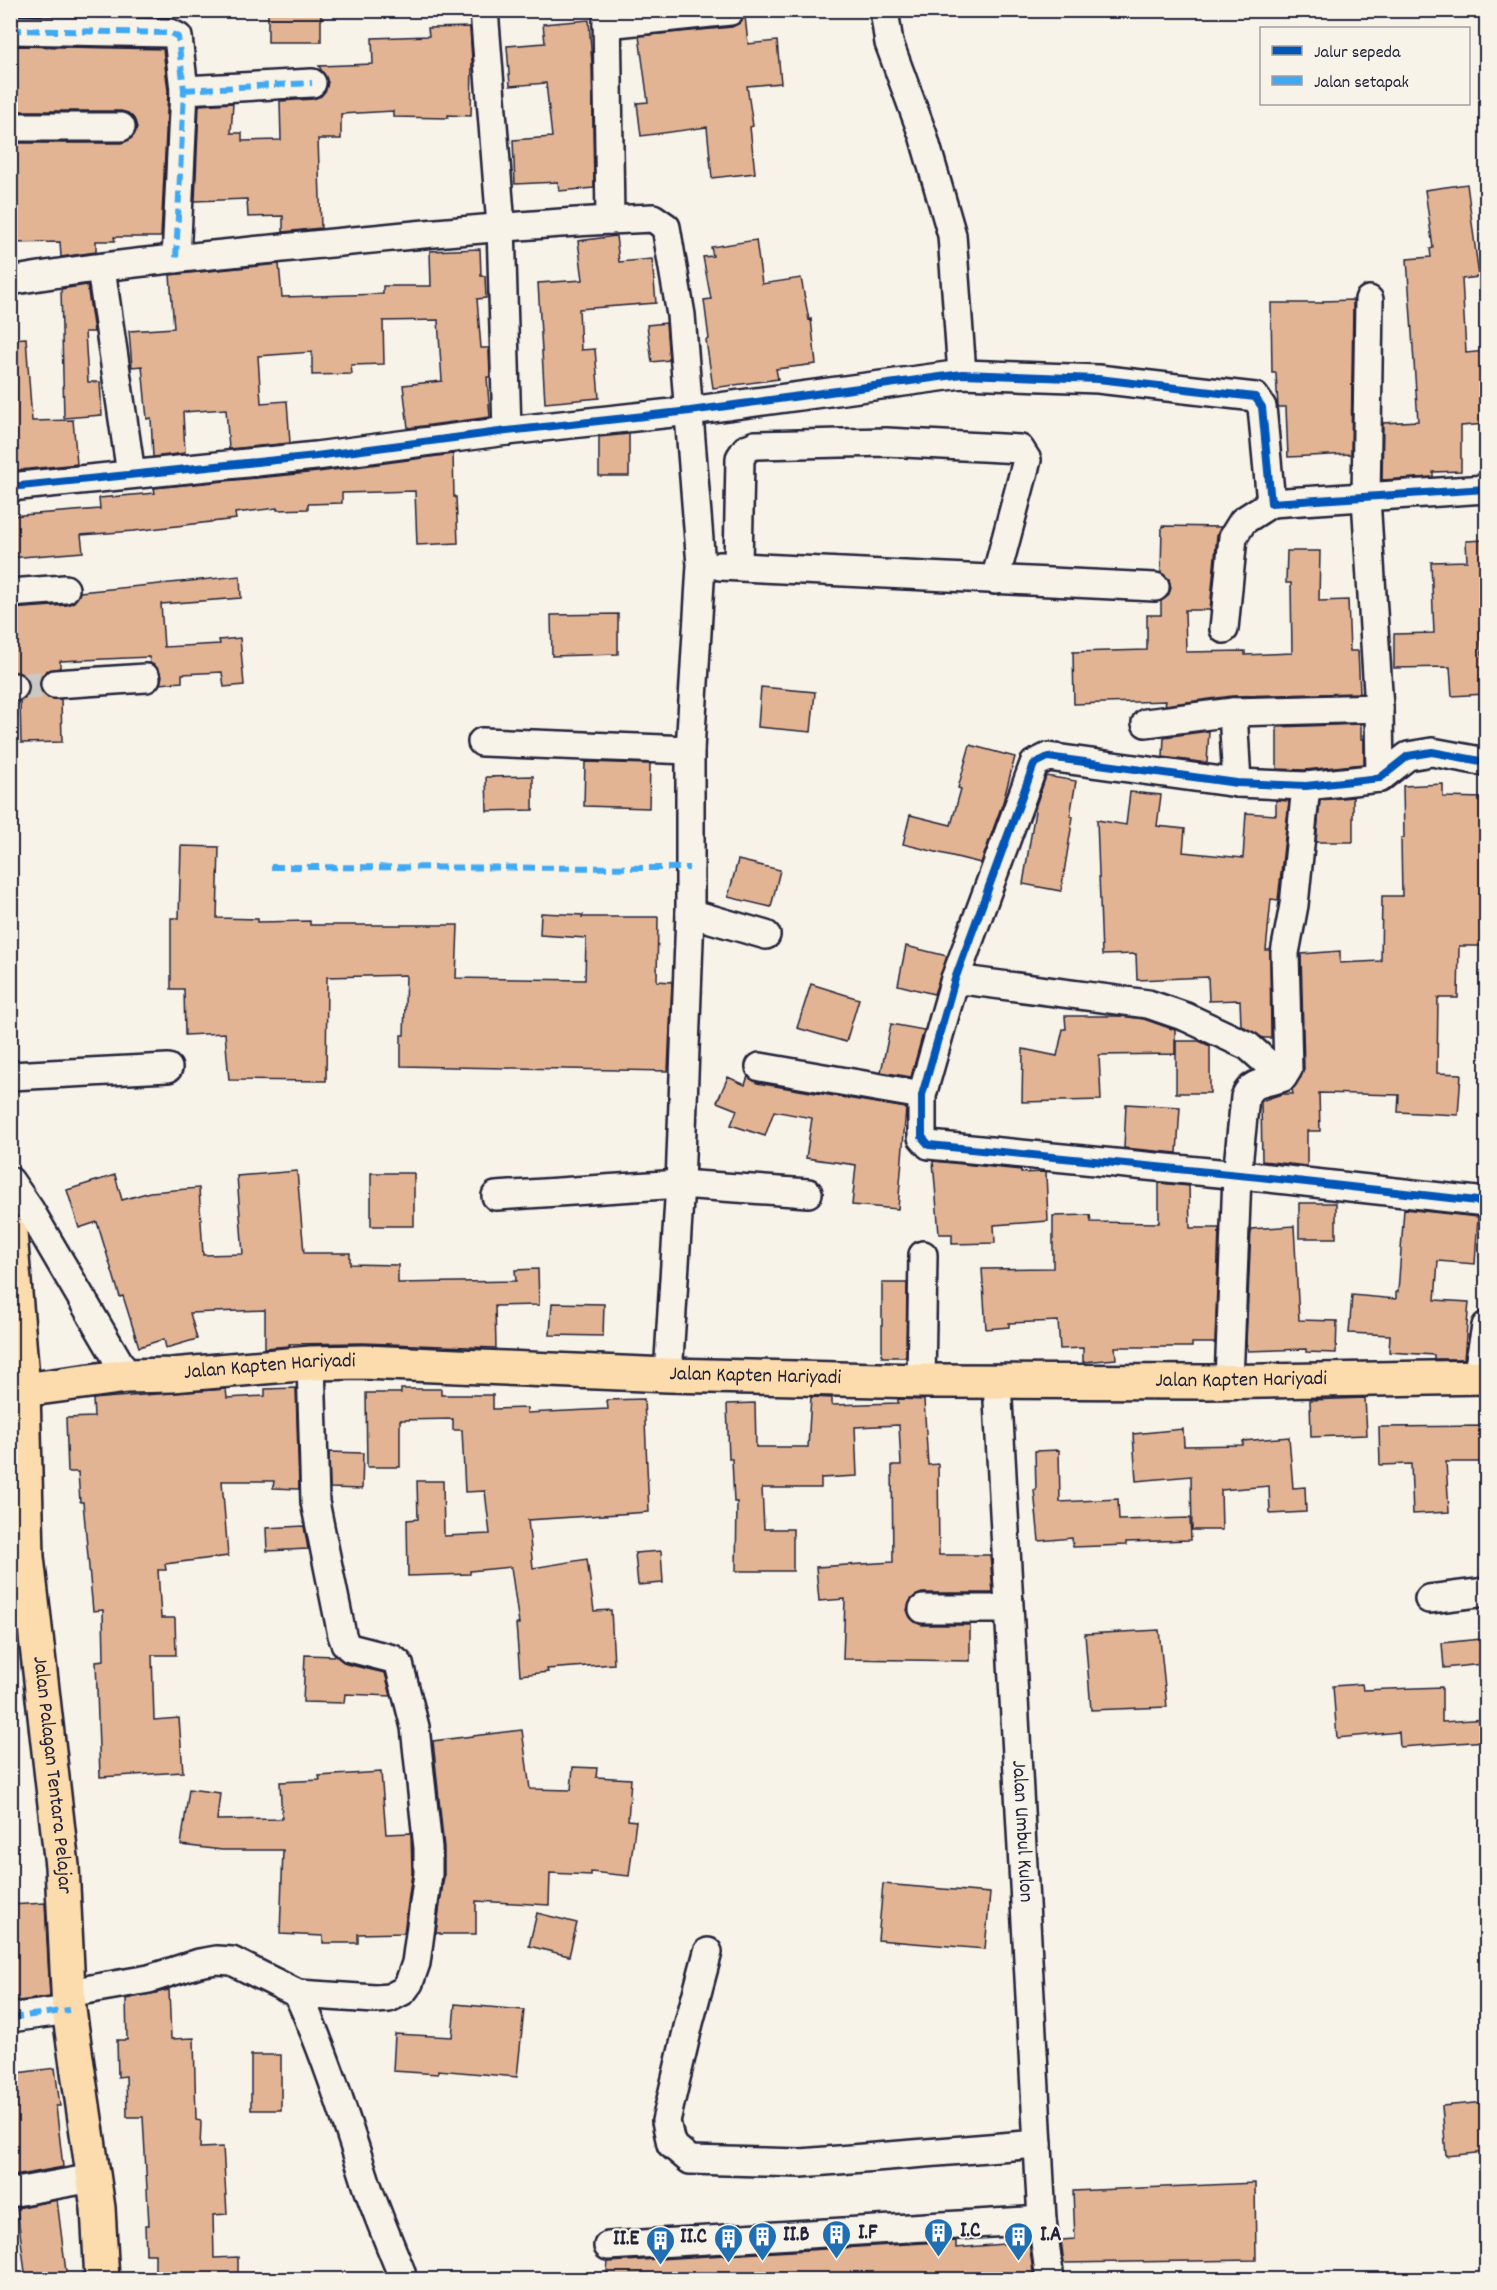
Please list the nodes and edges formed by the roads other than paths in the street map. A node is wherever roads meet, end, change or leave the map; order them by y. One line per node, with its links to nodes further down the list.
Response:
1 (484, 10): 11 (street)
2 (884, 10): 16 (street)
3 (730, 11): 4 (street)
4 (607, 17): 10 (street)
5 (10, 30): 7 (street)
6 (312, 83): 7 (street)
7 (184, 90): 12 (street)
8 (10, 127): 9 (street)
9 (121, 127)
10 (610, 220): 11 (street); 17 (street)
11 (501, 226): 12 (street); 18 (street)
12 (176, 258): 13 (street)
13 (101, 269): 14 (street); 19 (street)
14 (10, 281)
15 (1369, 300): 22 (street)
16 (962, 374): 17 (street); 23 (street)
17 (690, 411): 18 (street); 24 (street)
18 (507, 431): 19 (street)
19 (131, 474): 20 (street)
20 (10, 487)
21 (1486, 489): 22 (street)
22 (1366, 498): 23 (street); 33 (street)
23 (1271, 503): 30 (street)
24 (701, 565): 25 (street); 37 (street)
25 (738, 566): 26 (street); 26 (street)
26 (995, 580): 27 (street)
27 (1155, 587)
28 (65, 589): 29 (street)
29 (10, 593)
30 (1224, 629)
31 (147, 678): 32 (street)
32 (55, 684)
33 (1379, 708): 34 (street); 39 (street)
34 (1233, 712): 35 (street); 40 (street)
35 (1146, 723)
36 (482, 742): 37 (street)
37 (690, 750): 42 (street)
38 (1486, 762): 39 (street)
39 (1380, 778): 41 (street)
40 (1237, 783): 41 (street); 44 (street)
41 (1306, 786): 48 (street)
42 (690, 913): 43 (street); 52 (street)
43 (766, 935)
44 (955, 979): 48 (street); 49 (street)
45 (760, 1067): 49 (street)
46 (168, 1068): 47 (street)
47 (10, 1076)
48 (1283, 1077): 50 (street)
49 (922, 1095): 50 (street)
50 (1237, 1176): 55 (street); 64 (street)
51 (10, 1181): 61 (street)
52 (680, 1184): 53 (street); 54 (street); 60 (street)
53 (808, 1193)
54 (496, 1196)
55 (1486, 1202)
56 (10, 1233): 66 (main road, Jalan Palagan Tentara Pelajar)
57 (923, 1255): 63 (street)
58 (1486, 1326): 62 (street)
59 (311, 1363): 60 (main road, Jalan Kapten Hariyadi); 61 (main road, Jalan Kapten Hariyadi); 73 (street)
60 (668, 1375): 63 (main road, Jalan Kapten Hariyadi)
61 (127, 1376): 66 (main road, Jalan Kapten Hariyadi)
62 (1482, 1377): 64 (main road, Jalan Kapten Hariyadi)
63 (921, 1381): 65 (main road, Jalan Kapten Hariyadi)
64 (1229, 1381): 65 (main road, Jalan Kapten Hariyadi)
65 (997, 1382): 71 (street, Jalan Umbul Kulon)
66 (23, 1390): 67 (main road, Jalan Palagan Tentara Pelajar)
67 (19, 1569): 74 (main road, Jalan Palagan Tentara Pelajar)
68 (1486, 1593): 69 (street)
69 (1429, 1599)
70 (923, 1609): 71 (street)
71 (1009, 1609): 76 (street, Jalan Umbul Kulon)
72 (708, 1952): 76 (street)
73 (298, 1994): 74 (street); 81 (street)
74 (68, 2002): 75 (street); 77 (main road, Jalan Palagan Tentara Pelajar)
75 (10, 2018)
76 (1038, 2144): 79 (street, Jalan Umbul Kulon)
77 (93, 2178): 78 (street); 82 (main road, Jalan Palagan Tentara Pelajar)
78 (10, 2193)
79 (1042, 2220): 80 (street); 83 (street, Jalan Umbul Kulon)
80 (608, 2246)
81 (401, 2271)
82 (102, 2280)
83 (1050, 2280)

